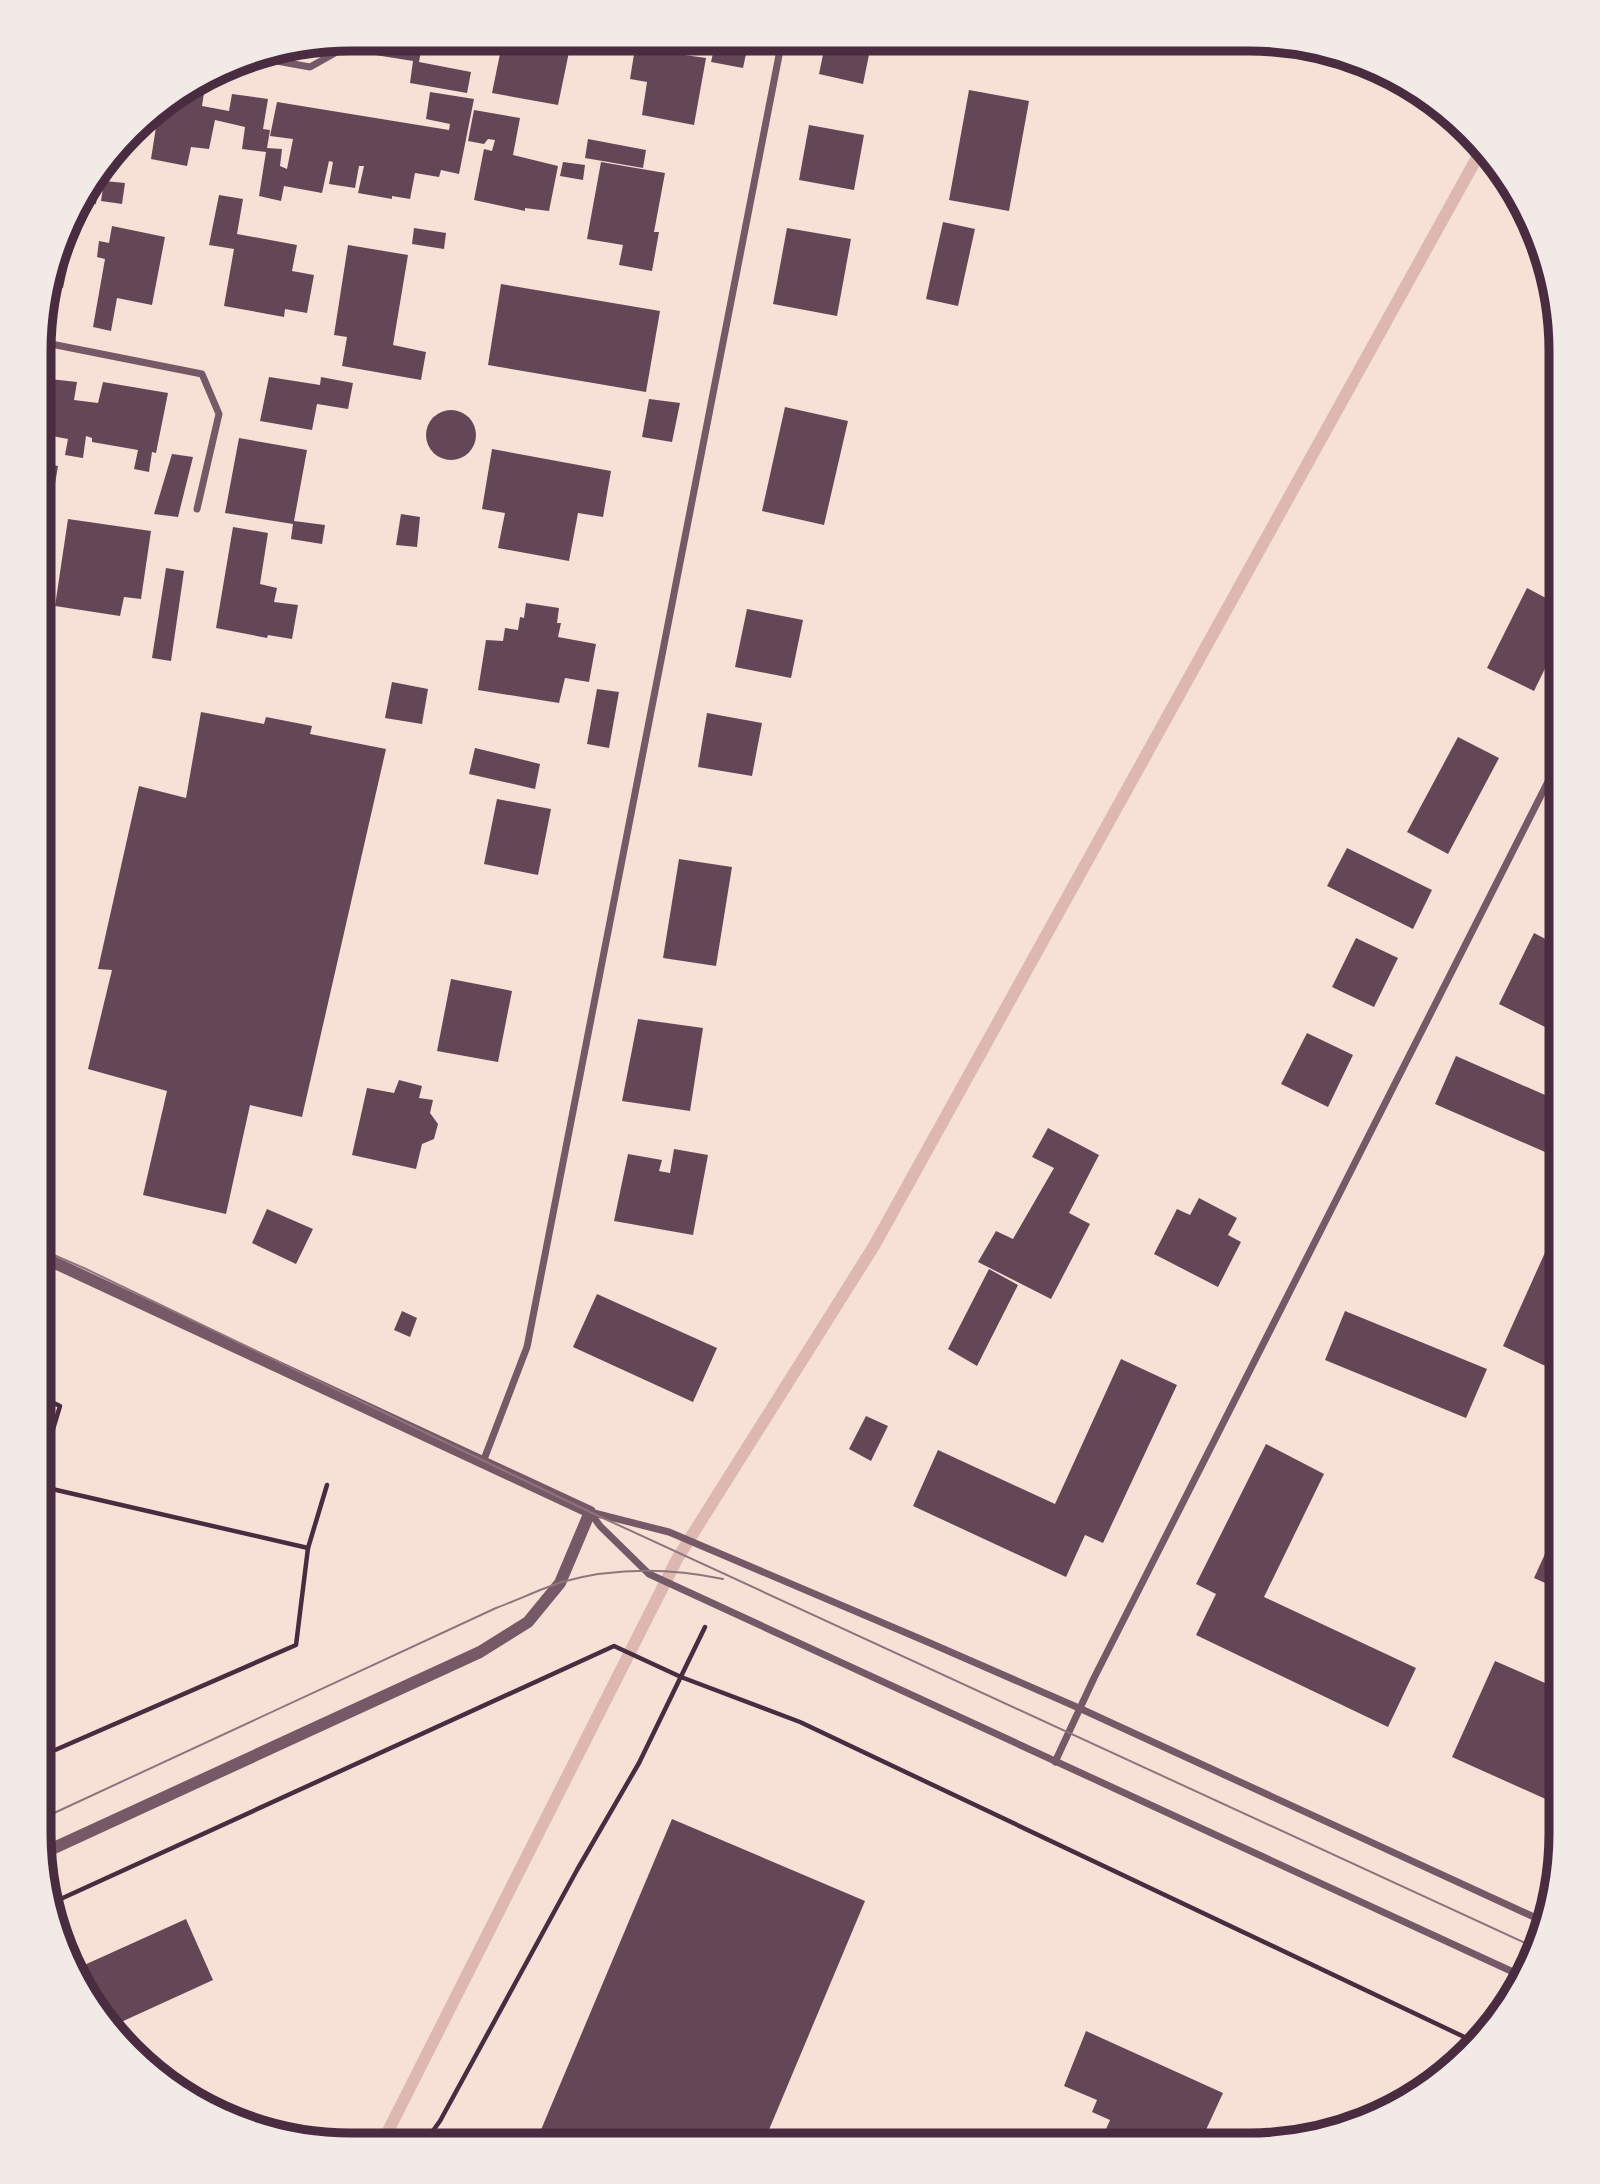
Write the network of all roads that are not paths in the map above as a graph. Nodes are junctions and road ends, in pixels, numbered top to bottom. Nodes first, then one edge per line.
1 (336, 51) edge
2 (780, 51) edge
3 (274, 61) edge
4 (51, 344) edge
5 (197, 509) dead end
6 (1549, 780) edge
7 (51, 1261) edge
8 (483, 1462) junction
9 (590, 1512) junction
10 (1079, 1709) junction
11 (1055, 1762) junction
12 (51, 1849) edge
13 (1537, 1918) edge
14 (1514, 1973) edge

1 - 3 street
2 - 8 street
4 - 5 street
6 - 10 street
7 - 8 street
8 - 9 street
9 - 10 street
9 - 11 street
9 - 12 street
10 - 11 street
10 - 13 street
11 - 14 street

